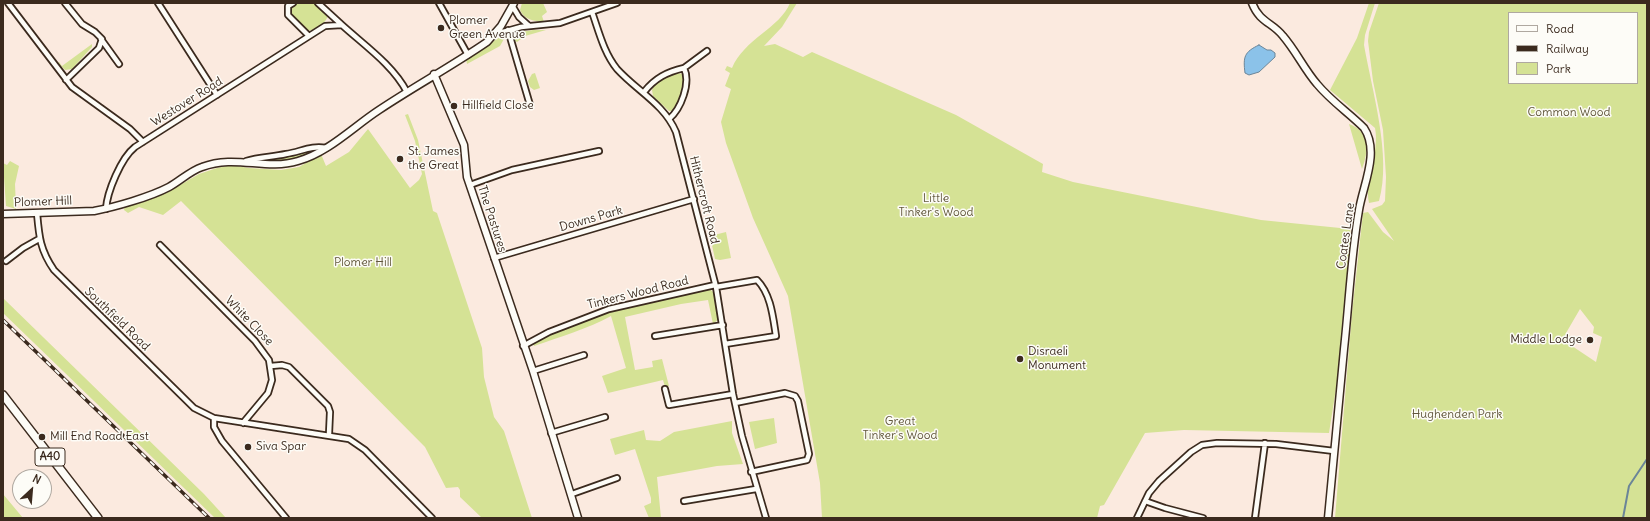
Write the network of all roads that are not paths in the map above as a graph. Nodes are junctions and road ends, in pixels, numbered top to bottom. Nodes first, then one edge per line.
1 (8, 3) edge
2 (66, 3) edge
3 (158, 3) edge
4 (293, 3) edge
5 (318, 3) edge
6 (439, 3) edge
7 (617, 3) edge
8 (1252, 3) edge
9 (514, 5) edge
10 (592, 12) junction
11 (342, 25) junction
12 (529, 26) junction
13 (498, 30) junction
14 (508, 30) junction
15 (309, 36) junction
16 (101, 38) junction
17 (708, 50) dead end
18 (468, 54) junction
19 (119, 64) dead end
20 (684, 68) junction
21 (434, 74) junction
22 (66, 80) junction
23 (407, 92) junction
24 (644, 92) junction
25 (217, 95) junction
26 (530, 104) dead end
27 (669, 119) junction
28 (143, 142) junction
29 (326, 148) junction
30 (599, 152) dead end
31 (244, 162) junction
32 (470, 185) junction
33 (694, 199) junction
34 (106, 209) junction
35 (37, 213) junction
36 (3, 214) edge
37 (39, 240) junction
38 (160, 245) dead end
39 (494, 258) junction
40 (6, 261) dead end
41 (716, 286) junction
42 (723, 325) junction
43 (656, 336) dead end
44 (725, 344) junction
45 (523, 346) junction
46 (584, 355) dead end
47 (271, 366) junction
48 (533, 372) junction
49 (665, 389) dead end
50 (733, 394) junction
51 (3, 395) edge
52 (735, 403) junction
53 (605, 417) dead end
54 (214, 418) junction
55 (243, 423) junction
56 (551, 433) junction
57 (329, 434) junction
58 (1265, 443) junction
59 (1334, 451) junction
60 (751, 472) junction
61 (617, 478) dead end
62 (756, 489) junction
63 (572, 494) junction
64 (684, 501) dead end
65 (1145, 501) junction
66 (98, 518) edge
67 (286, 518) edge
68 (432, 518) edge
69 (578, 518) edge
70 (766, 518) edge
71 (1137, 518) edge
72 (1203, 518) edge
73 (1255, 518) edge
74 (1328, 518) edge

1 - 22 street
2 - 16 street
3 - 25 street
4 - 15 street
5 - 11 street
6 - 18 street
7 - 10 street
8 - 59 street, Coates Lane
9 - 12 street
9 - 13 street, Plomer Hill
10 - 12 street
10 - 24 street, Hithercroft Road
11 - 15 street, Westover Road
11 - 23 street
12 - 14 street
13 - 14 street
13 - 18 street, Plomer Hill
14 - 26 street
15 - 25 street, Westover Road
16 - 19 street
16 - 22 street
17 - 20 street
18 - 21 street, Plomer Hill
20 - 24 street
20 - 27 street
21 - 23 street, Plomer Hill
21 - 32 street, The Pastures
22 - 28 street
23 - 29 street, Plomer Hill
24 - 27 street, Hithercroft Road
25 - 28 street, Westover Road
27 - 33 street, Hithercroft Road
28 - 34 street, Westover Road
29 - 31 street
29 - 31 street, Plomer Hill
30 - 32 street
31 - 34 street, Plomer Hill
32 - 39 street, The Pastures
33 - 39 street, Downs Park
33 - 41 street, Hithercroft Road
34 - 35 street, Plomer Hill
35 - 36 street, Plomer Hill
35 - 37 street, Southfield Road
37 - 40 street
37 - 54 street, Southfield Road
38 - 47 street, White Close
39 - 45 street, The Pastures
41 - 42 street, Hithercroft Road
41 - 44 street
41 - 45 street, Tinkers Wood Road
42 - 43 street
42 - 44 street, Hithercroft Road
44 - 50 street, Hithercroft Road
45 - 48 street, The Pastures
46 - 48 street
47 - 55 street, White Close
47 - 57 street
48 - 56 street, The Pastures
49 - 50 street
50 - 52 street, Hithercroft Road
51 - 66 main road, A40
52 - 60 street, Hithercroft Road
52 - 60 street
53 - 56 street
54 - 55 street, Southfield Road
54 - 67 street
55 - 57 street, Southfield Road
56 - 63 street, The Pastures
57 - 68 street, Southfield Road
58 - 59 street
58 - 65 street
58 - 73 street
59 - 74 street, Coates Lane
60 - 62 street, Hithercroft Road
61 - 63 street
62 - 64 street
62 - 70 street, Hithercroft Road
63 - 69 street, The Pastures
65 - 71 street
65 - 72 street

